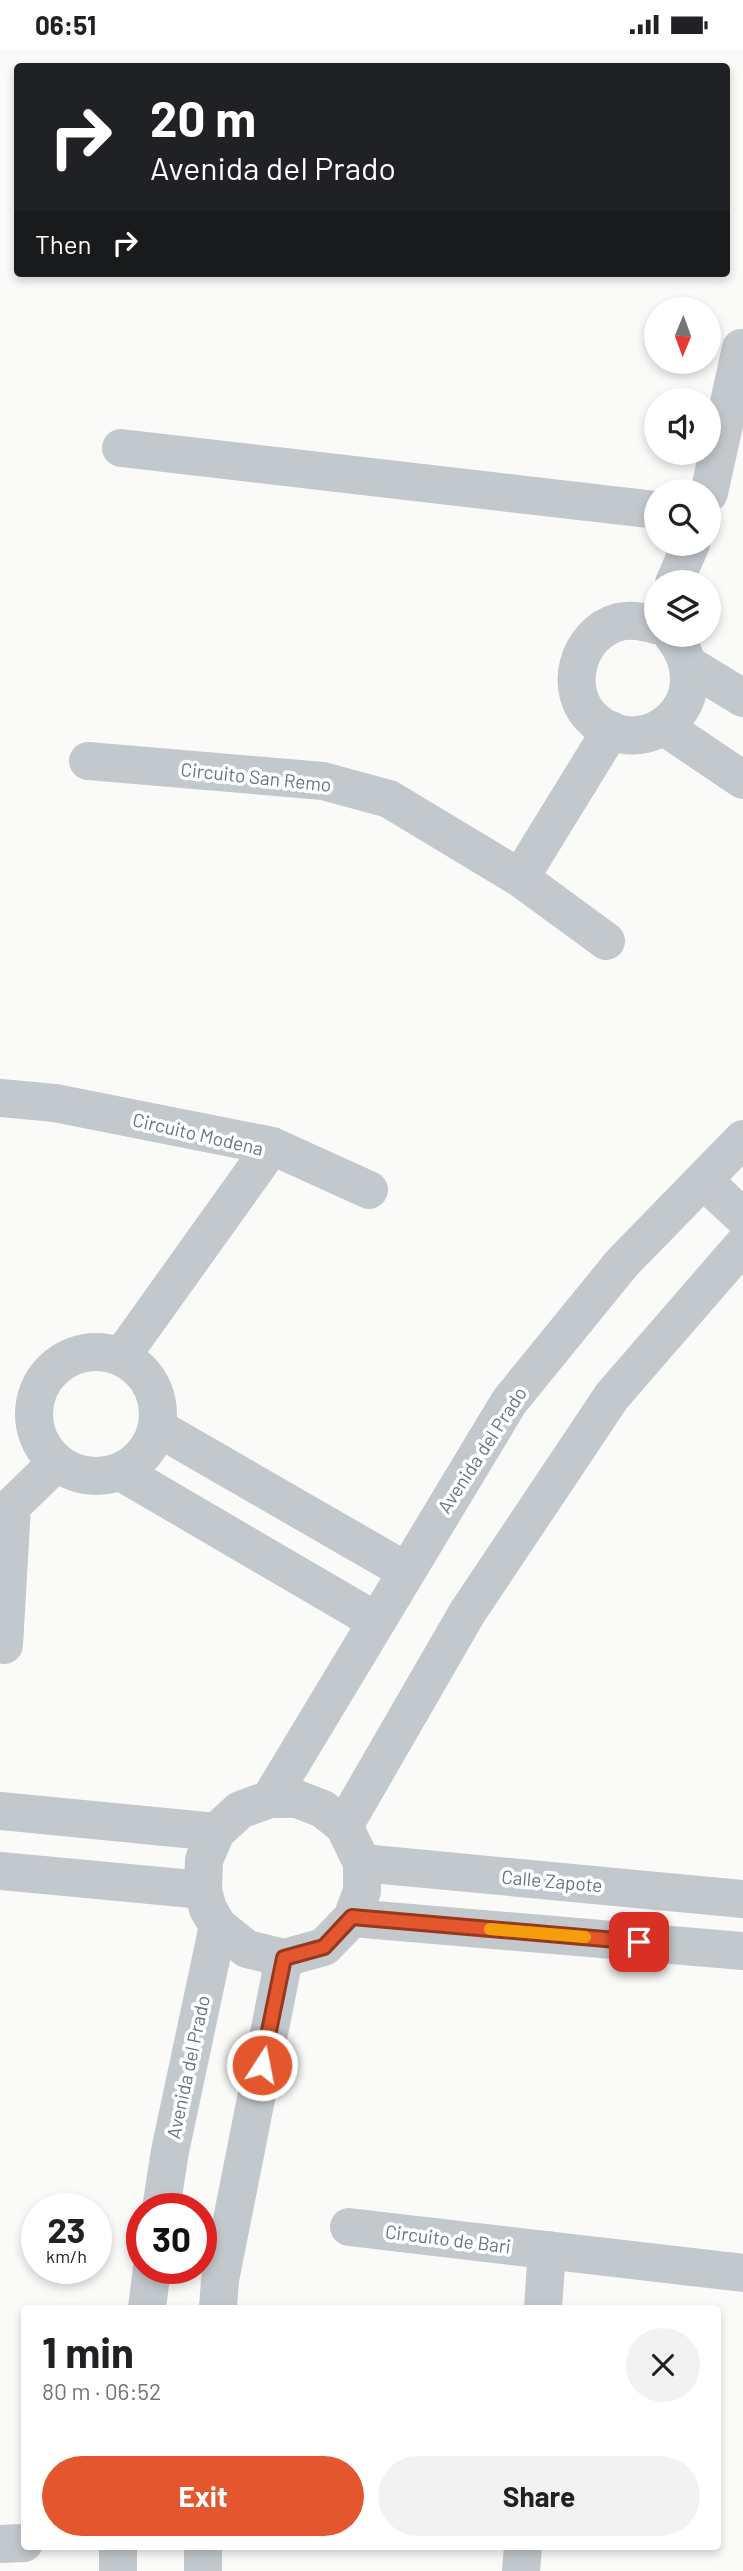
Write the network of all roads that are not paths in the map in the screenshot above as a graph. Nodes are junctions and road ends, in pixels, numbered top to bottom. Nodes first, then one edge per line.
1 (741, 348) dead end
2 (121, 448) dead end
3 (712, 479) edge
4 (644, 509) edge
5 (644, 622) edge
6 (680, 650) edge
7 (743, 698) edge
8 (663, 726) junction
9 (611, 730) junction
10 (88, 761) dead end
11 (743, 780) edge
12 (520, 878) junction
13 (606, 941) dead end
14 (0, 1098) edge
15 (742, 1141) edge
16 (272, 1146) junction
17 (704, 1181) junction
18 (369, 1190) dead end
19 (743, 1217) edge
20 (743, 1245) edge
21 (121, 1357) junction
22 (158, 1428) junction
23 (56, 1463) junction
24 (121, 1472) junction
25 (6, 1506) edge
26 (406, 1571) junction
27 (376, 1621) junction
28 (4, 1645) dead end
29 (270, 1799) junction
30 (0, 1811) edge
31 (344, 1826) junction
32 (216, 1832) junction
33 (362, 1863) junction
34 (0, 1871) edge
35 (203, 1890) junction
36 (743, 1899) edge
37 (352, 1917) junction
38 (218, 1926) junction
39 (743, 1951) edge
40 (284, 1958) junction
41 (163, 2193) edge
42 (349, 2227) dead end
43 (547, 2251) junction
44 (743, 2273) edge
45 (150, 2284) edge
46 (147, 2305) edge
47 (218, 2305) edge
48 (543, 2305) edge
49 (21, 2543) edge
50 (0, 2544) edge
51 (118, 2550) edge
52 (203, 2550) edge
53 (523, 2550) edge
54 (118, 2571) edge
55 (203, 2571) edge
56 (521, 2571) edge

1 - 3 street
2 - 4 street
5 - 9 street
6 - 7 street
6 - 8 street
8 - 9 street
8 - 11 street
9 - 12 street
10 - 12 street, Circuito San Remo
12 - 13 street, Circuito San Remo
14 - 16 street, Circuito Modena
15 - 17 street, Avenida del Prado
16 - 18 street
16 - 21 street, Circuito Modena
17 - 19 street
17 - 26 street, Avenida del Prado
20 - 31 street
21 - 22 street
21 - 23 street
22 - 24 street
22 - 26 street
23 - 24 street
23 - 25 street
24 - 27 street
25 - 28 street
26 - 27 street, Avenida del Prado
27 - 29 street, Avenida del Prado
29 - 31 street
29 - 32 street
30 - 32 street
31 - 33 street
32 - 35 street
33 - 36 street, Calle Zapote
33 - 37 street
34 - 35 street
35 - 38 street
37 - 39 street
37 - 40 street
38 - 40 street
38 - 41 street, Avenida del Prado
40 - 47 street
42 - 43 street, Circuito de Bari
43 - 44 street, Circuito de Bari
43 - 48 street
45 - 46 street
49 - 50 street
51 - 54 street
52 - 55 street
53 - 56 street

